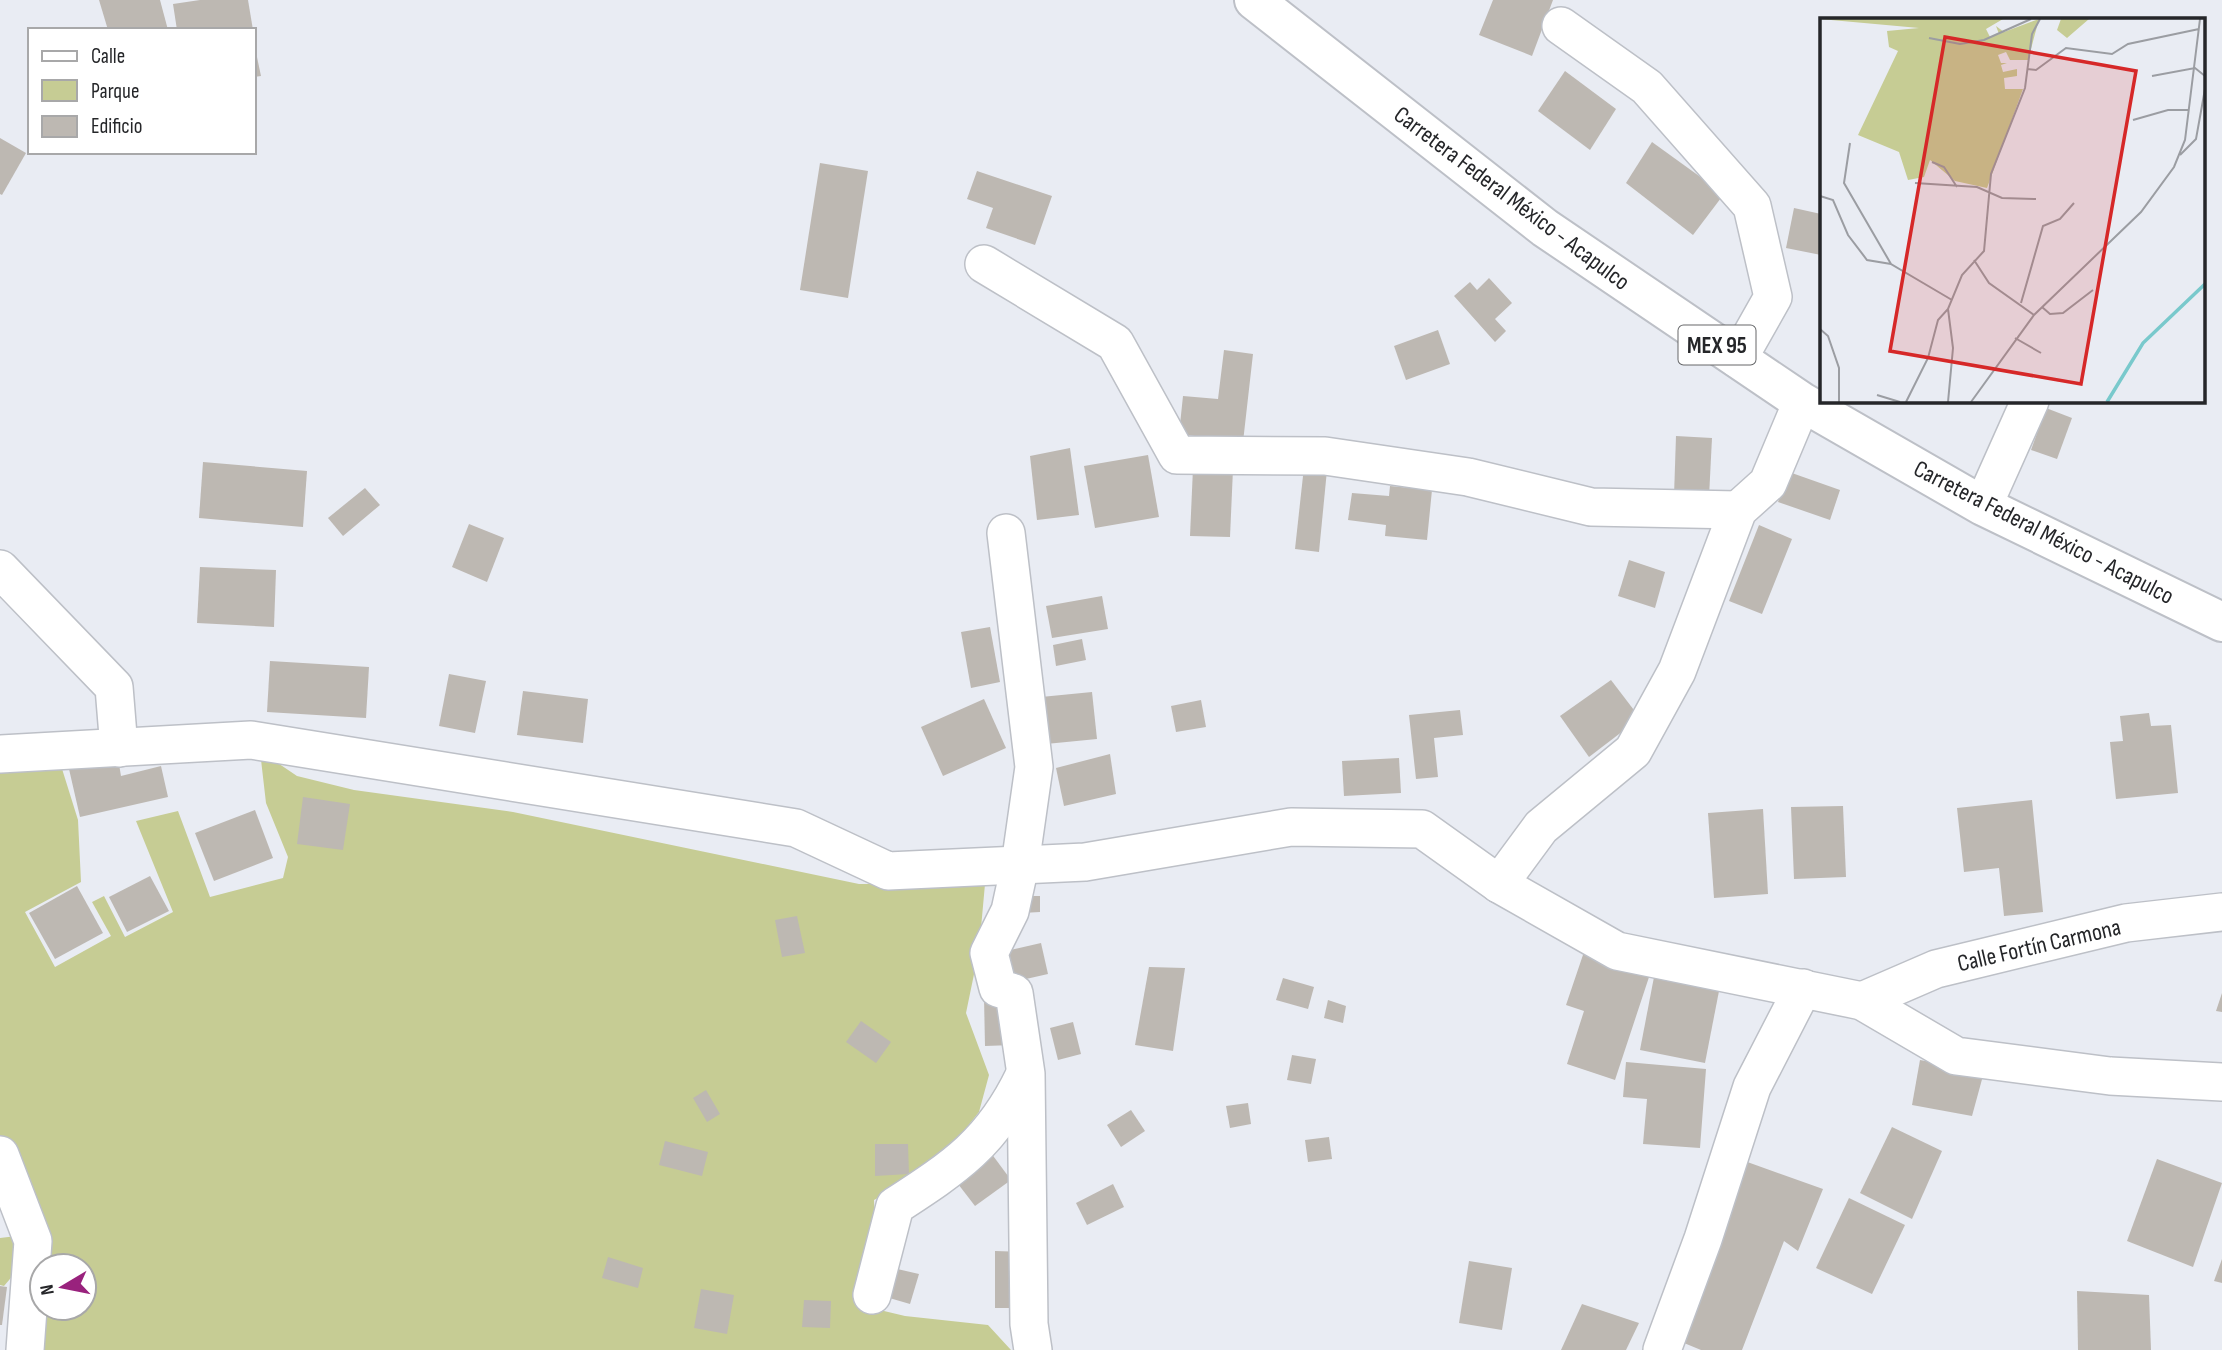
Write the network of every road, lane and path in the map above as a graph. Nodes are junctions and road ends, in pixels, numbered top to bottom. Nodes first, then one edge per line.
1 (1254, 0) edge
2 (1561, 26) dead end
3 (984, 264) dead end
4 (1738, 359) junction
5 (1802, 402) junction
6 (2030, 402) edge
7 (1983, 506) junction
8 (1738, 510) junction
9 (1006, 533) dead end
10 (0, 569) edge
11 (2222, 622) edge
12 (119, 748) junction
13 (0, 754) edge
14 (1020, 865) junction
15 (1499, 884) junction
16 (2222, 912) edge
17 (1803, 988) junction
18 (1861, 1000) junction
19 (1026, 1073) junction
20 (2222, 1082) edge
21 (0, 1155) edge
22 (872, 1295) dead end
23 (25, 1350) edge
24 (1033, 1350) edge
25 (1662, 1350) edge

1 - 4 main road, Carretera Federal México - Acapulco / MEX 95
2 - 4 street
3 - 8 street
4 - 5 main road, Carretera Federal México - Acapulco / MEX 95
5 - 7 main road, Carretera Federal México - Acapulco / MEX 95
5 - 8 street
6 - 7 street
7 - 11 main road, Carretera Federal México - Acapulco / MEX 95
8 - 15 street
9 - 14 street
10 - 12 street
12 - 13 street
12 - 14 street
14 - 15 street
14 - 19 street
15 - 17 street
16 - 18 street, Calle Fortín Carmona
17 - 18 street
17 - 25 street
18 - 20 street
19 - 22 street
19 - 24 street
21 - 23 street

